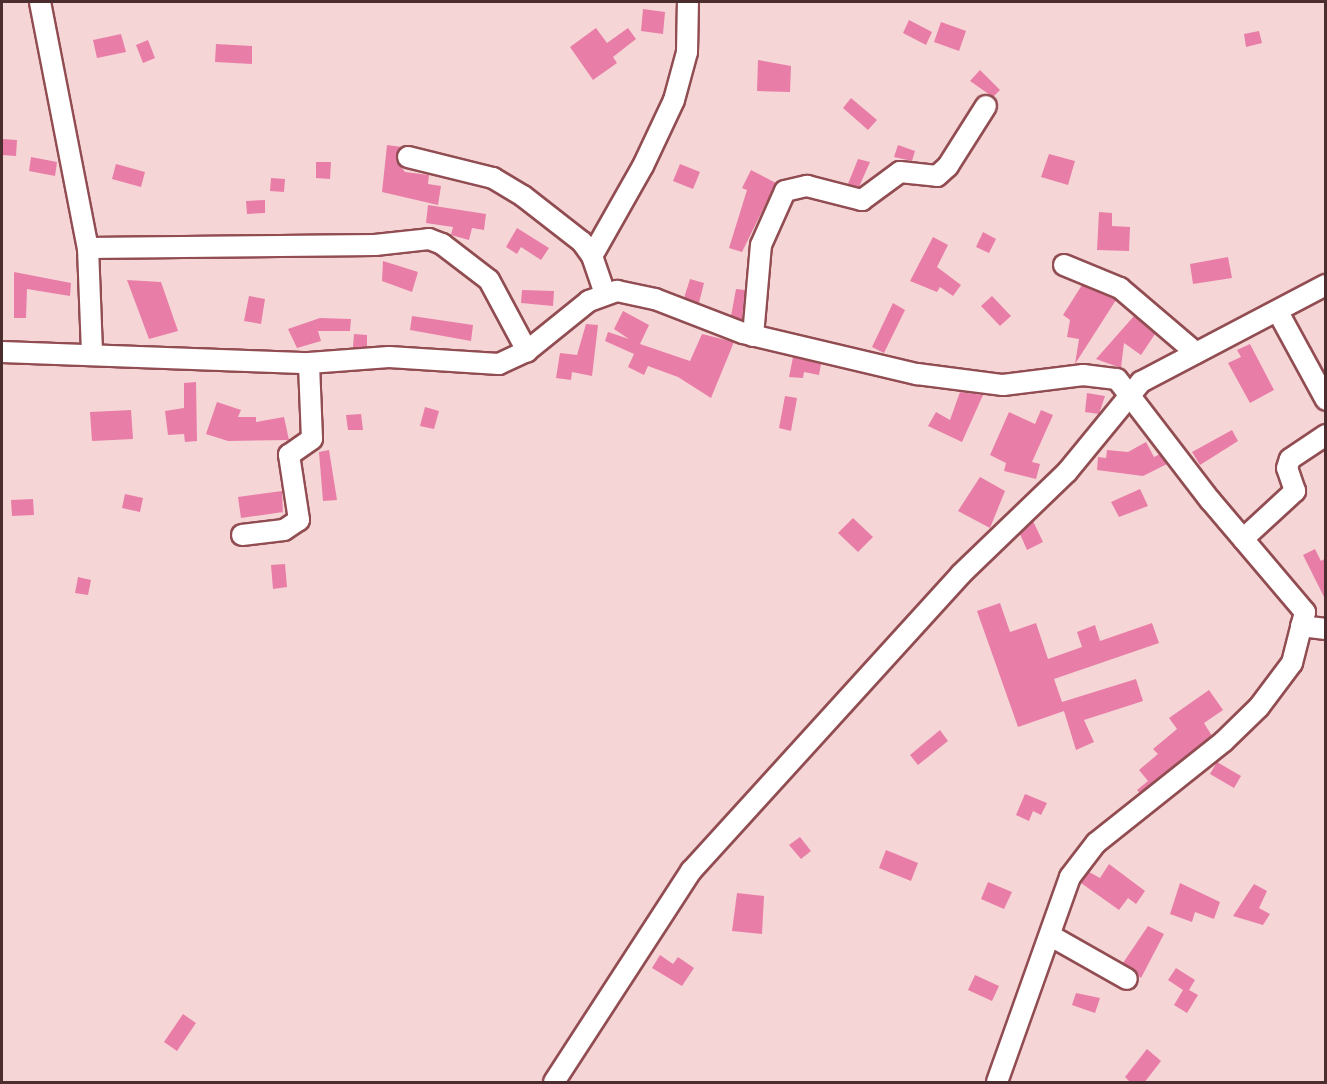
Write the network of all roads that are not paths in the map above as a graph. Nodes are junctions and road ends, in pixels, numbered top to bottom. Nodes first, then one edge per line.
1 (40, 2) edge
2 (688, 2) edge
3 (986, 106) dead end
4 (408, 157) dead end
5 (88, 248) junction
6 (592, 256) junction
7 (1064, 265) dead end
8 (1326, 285) edge
9 (605, 293) junction
10 (1278, 312) junction
11 (753, 336) junction
12 (527, 351) junction
13 (2, 352) edge
14 (1196, 353) junction
15 (92, 354) junction
16 (309, 363) junction
17 (1130, 397) junction
18 (1326, 400) edge
19 (1326, 435) edge
20 (242, 535) dead end
21 (1243, 539) junction
22 (1301, 626) junction
23 (1326, 629) edge
24 (1051, 936) junction
25 (1127, 979) dead end
26 (554, 1083) edge
27 (997, 1083) edge

1 - 5 street
2 - 6 street
3 - 11 street
4 - 6 street
5 - 12 street
5 - 15 street
6 - 9 street
7 - 14 street
8 - 10 street
9 - 11 street
9 - 12 street
10 - 14 street
10 - 18 street
11 - 17 street
12 - 16 street
13 - 15 street
14 - 17 street
15 - 16 street
16 - 20 street
17 - 21 street
17 - 26 street
19 - 21 street
21 - 22 street
22 - 23 street
22 - 24 street
24 - 25 street
24 - 27 street

